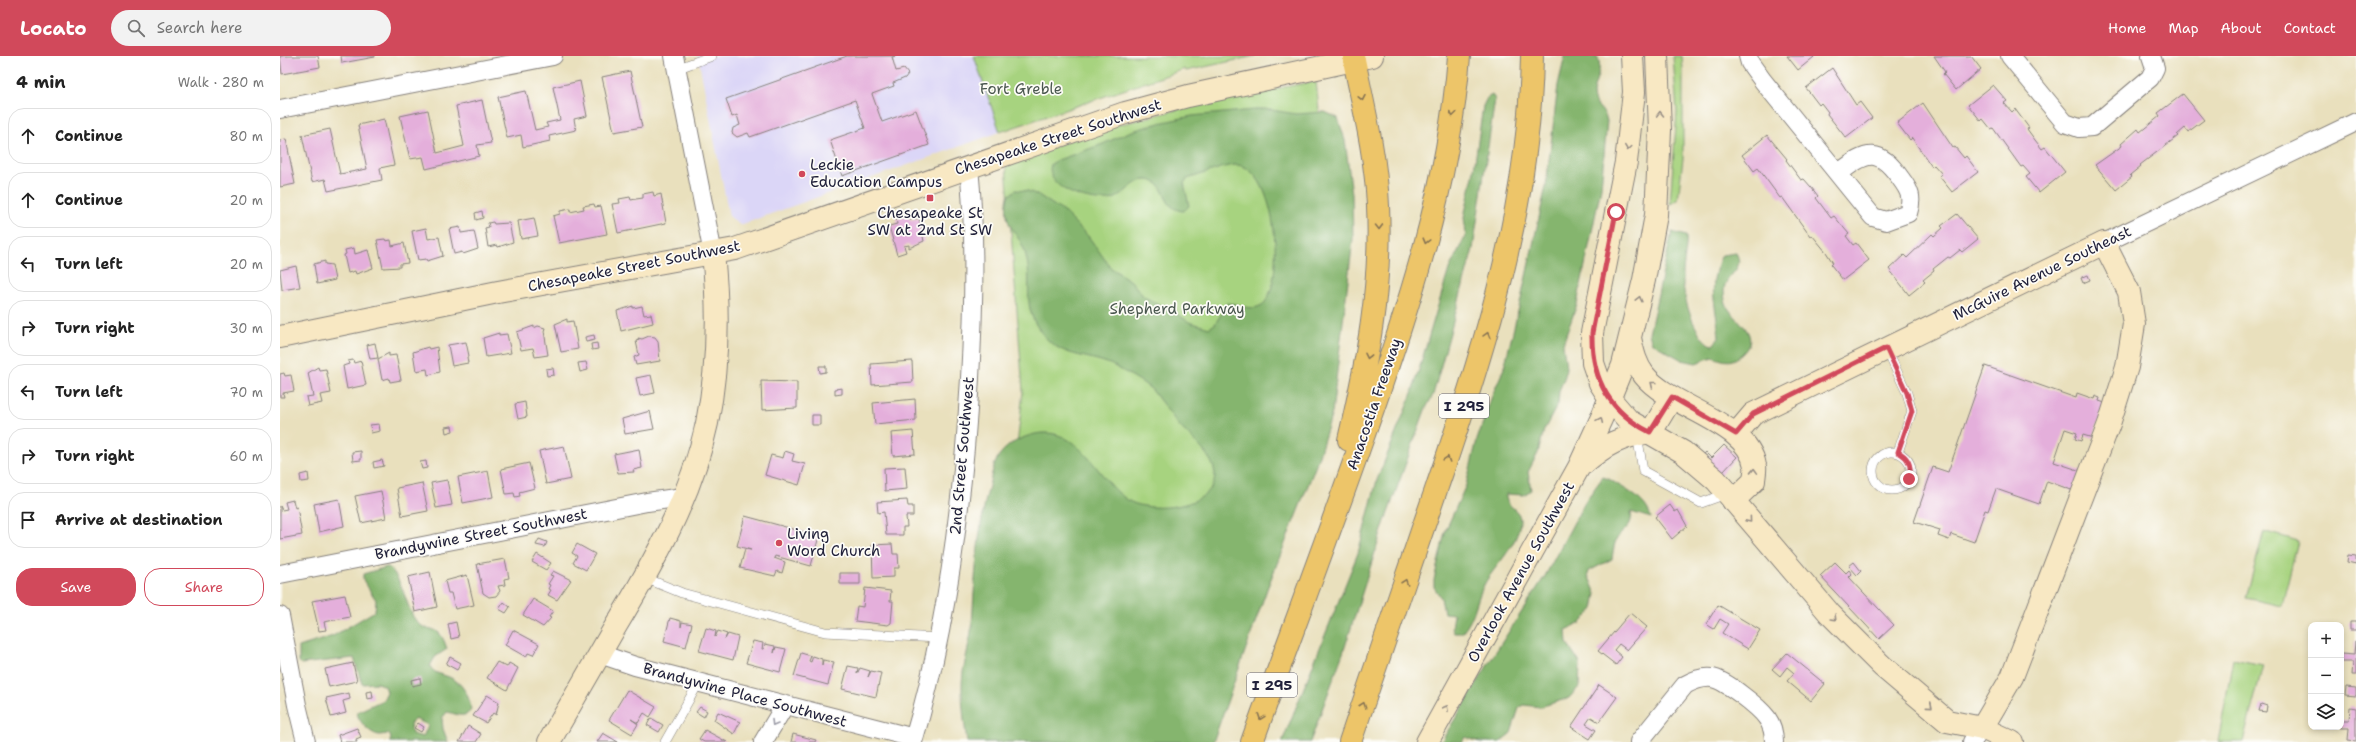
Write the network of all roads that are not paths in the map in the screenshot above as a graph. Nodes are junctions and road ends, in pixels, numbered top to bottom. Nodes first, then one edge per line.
1 (553, 56) edge
2 (712, 56) edge
3 (1617, 56) edge
4 (1632, 56) edge
5 (1657, 56) edge
6 (1748, 56) edge
7 (2010, 56) edge
8 (2151, 56) edge
9 (1363, 58) edge
10 (1532, 58) edge
11 (675, 63) edge
12 (1458, 66) edge
13 (280, 109) edge
14 (1632, 109) junction
15 (2356, 122) edge
16 (969, 166) junction
17 (1839, 173) dead end
18 (2104, 243) junction
19 (713, 254) junction
20 (1630, 336) junction
21 (280, 337) edge
22 (1886, 348) junction
23 (1672, 397) junction
24 (1610, 399) junction
25 (1644, 433) junction
26 (1736, 434) junction
27 (1898, 452) junction
28 (1578, 467) junction
29 (683, 497) junction
30 (1730, 498) junction
31 (280, 574) edge
32 (645, 578) junction
33 (280, 616) edge
34 (1293, 628) junction
35 (938, 638) junction
36 (600, 654) junction
37 (699, 682) junction
38 (785, 705) junction
39 (1977, 735) edge
40 (914, 740) edge
41 (306, 742) edge
42 (549, 742) edge
43 (665, 742) edge
44 (763, 742) edge
45 (1252, 742) edge
46 (1350, 742) edge
47 (1427, 742) edge
48 (1639, 742) edge
49 (1774, 742) edge
50 (2012, 742) edge

1 - 13 street
2 - 11 lane
3 - 14 street
4 - 14 street
20 -> 5 street, Overlook Avenue Southwest
6 - 17 street
7 - 8 street
9 - 16 street, Chesapeake Street Southwest
9 -> 34 highway
46 -> 10 highway, I 295
11 - 19 street
12 -> 34 highway, Anacostia Freeway / I 295
14 -> 24 street
15 - 18 street, McGuire Avenue Southeast
16 - 19 street, Chesapeake Street Southwest
16 - 35 street, 2nd Street Southwest
18 - 22 street, McGuire Avenue Southeast
18 - 39 street
19 - 21 street, Chesapeake Street Southwest
19 - 29 street
23 -> 20 street
20 - 24 street, Overlook Avenue Southwest
22 - 26 street, McGuire Avenue Southeast
22 - 27 lane
23 - 25 street
23 - 26 street
24 - 25 street
28 -> 24 street, Overlook Avenue Southwest
25 - 28 street
25 - 30 street
25 - 30 lane
30 -> 26 street
27 - 27 lane
47 -> 28 street, Overlook Avenue Southwest
29 - 31 street, Brandywine Street Southwest
29 - 32 street
30 -> 39 street
32 - 35 lane
32 - 36 street
33 - 41 street
34 -> 45 highway, Anacostia Freeway / I 295
35 - 40 street, 2nd Street Southwest
36 - 37 street, Brandywine Place Southwest
36 - 42 street
37 - 38 street, Brandywine Place Southwest
37 - 43 lane
38 - 40 street, Brandywine Place Southwest
38 -> 44 street
39 - 50 street
48 - 49 street

